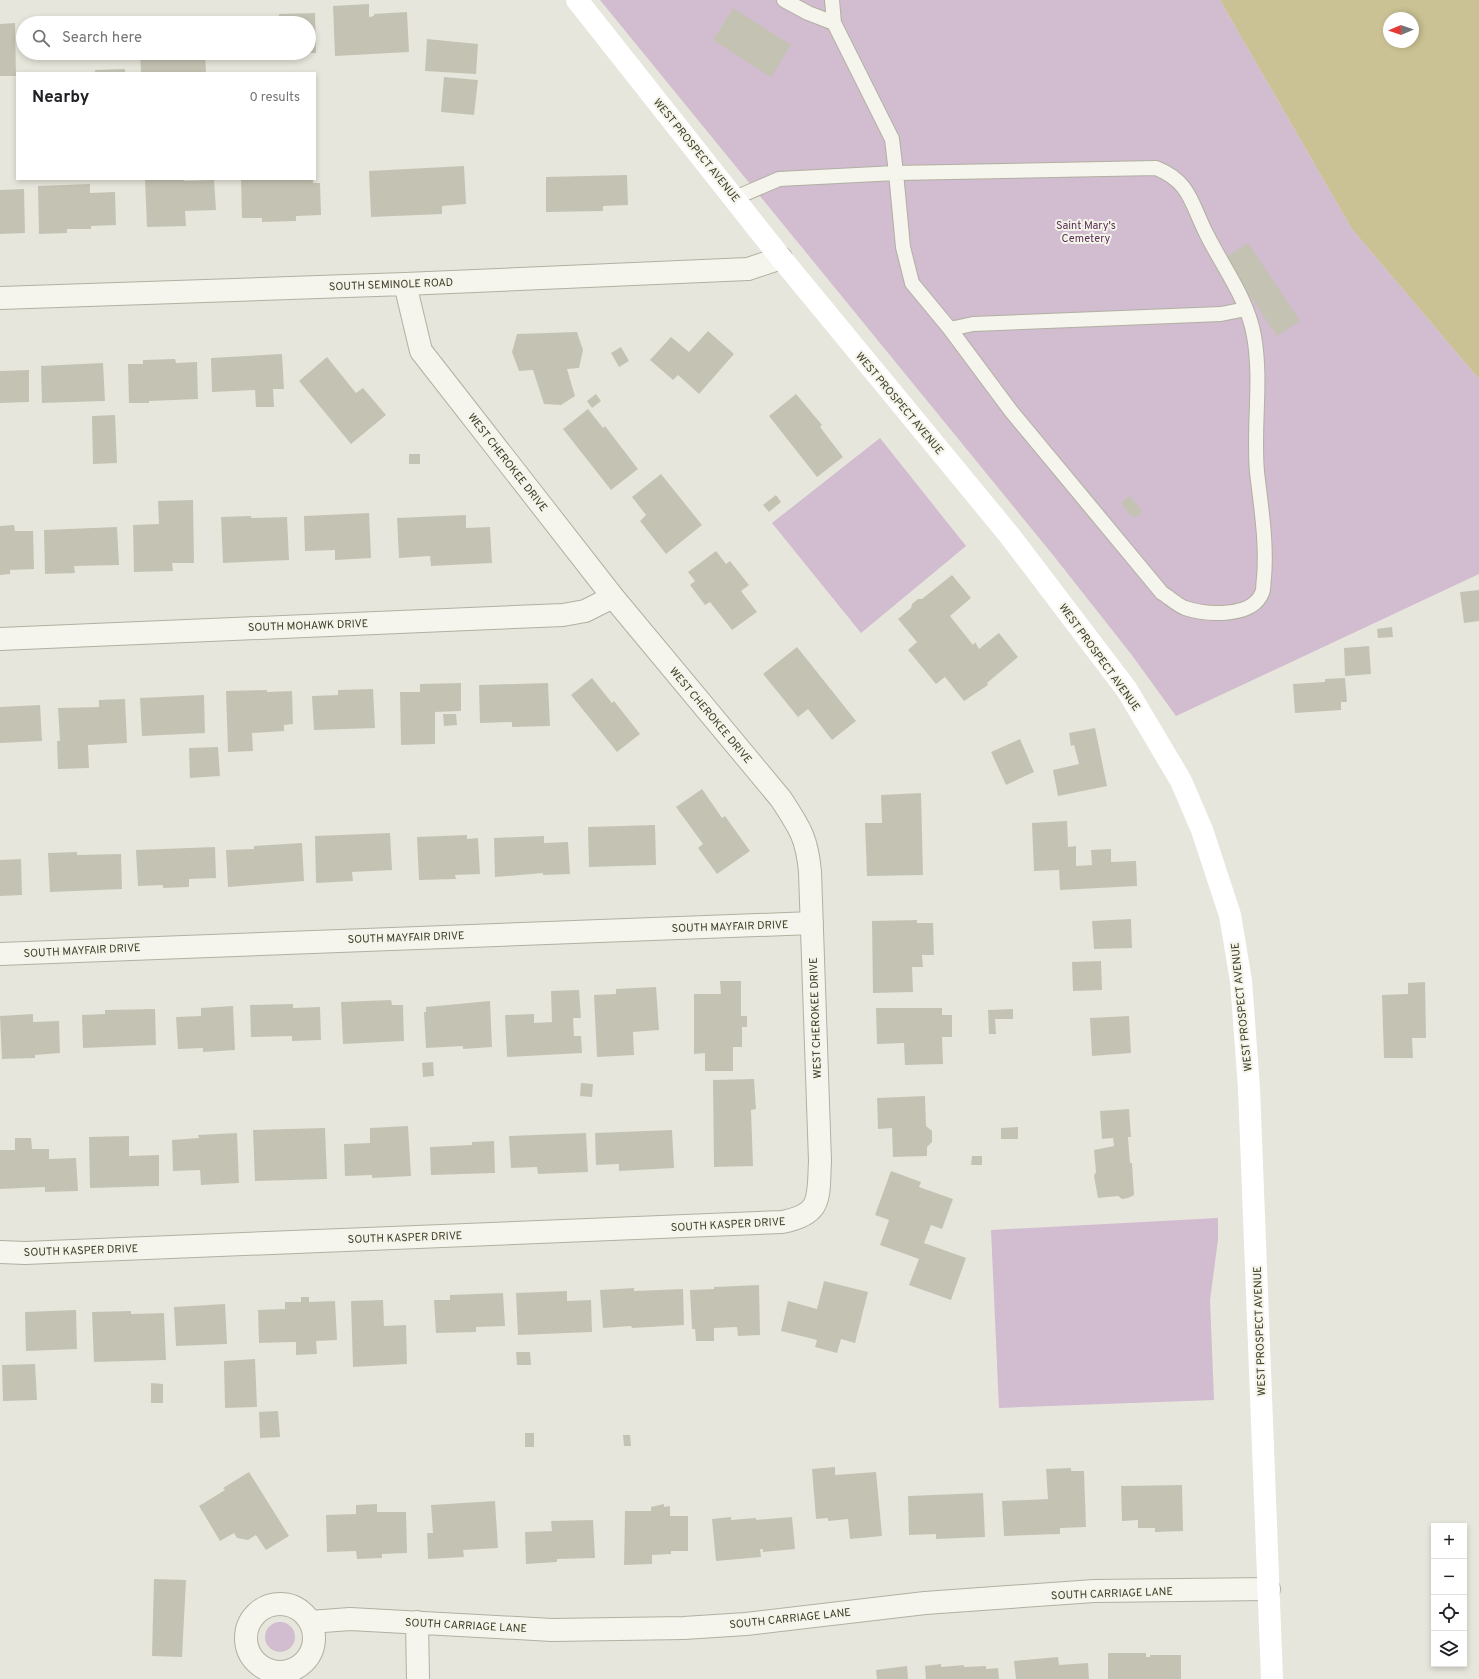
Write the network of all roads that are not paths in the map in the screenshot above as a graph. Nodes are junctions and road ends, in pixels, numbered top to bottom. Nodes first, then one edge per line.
1 (577, 0) edge
2 (784, 0) edge
3 (832, 0) edge
4 (834, 23) junction
5 (896, 173) junction
6 (736, 198) junction
7 (781, 258) junction
8 (405, 284) junction
9 (0, 298) edge
10 (1246, 309) junction
11 (950, 329) junction
12 (613, 597) junction
13 (0, 639) edge
14 (812, 923) junction
15 (0, 954) edge
16 (808, 1213) joint
17 (0, 1252) edge
18 (1268, 1589) junction
19 (310, 1622) dead end
20 (417, 1622) junction
21 (418, 1679) edge
22 (1272, 1679) edge

1 - 6 main road, WEST PROSPECT AVENUE
2 - 4 lane
3 - 4 lane
4 - 5 lane
5 - 6 lane
5 - 10 lane
5 - 11 lane
6 - 7 main road, WEST PROSPECT AVENUE
7 - 8 street, SOUTH SEMINOLE ROAD
7 - 18 main road, WEST PROSPECT AVENUE
8 - 9 street, SOUTH SEMINOLE ROAD
8 - 12 street, WEST CHEROKEE DRIVE
10 - 11 lane
10 - 11 lane
12 - 13 street, SOUTH MOHAWK DRIVE
12 - 14 street, WEST CHEROKEE DRIVE
14 - 15 street, SOUTH MAYFAIR DRIVE
14 - 16 street, WEST CHEROKEE DRIVE
16 - 17 street, SOUTH KASPER DRIVE
18 - 20 street, SOUTH CARRIAGE LANE
18 - 22 main road, WEST PROSPECT AVENUE
19 - 20 street, SOUTH CARRIAGE LANE
20 - 21 street

